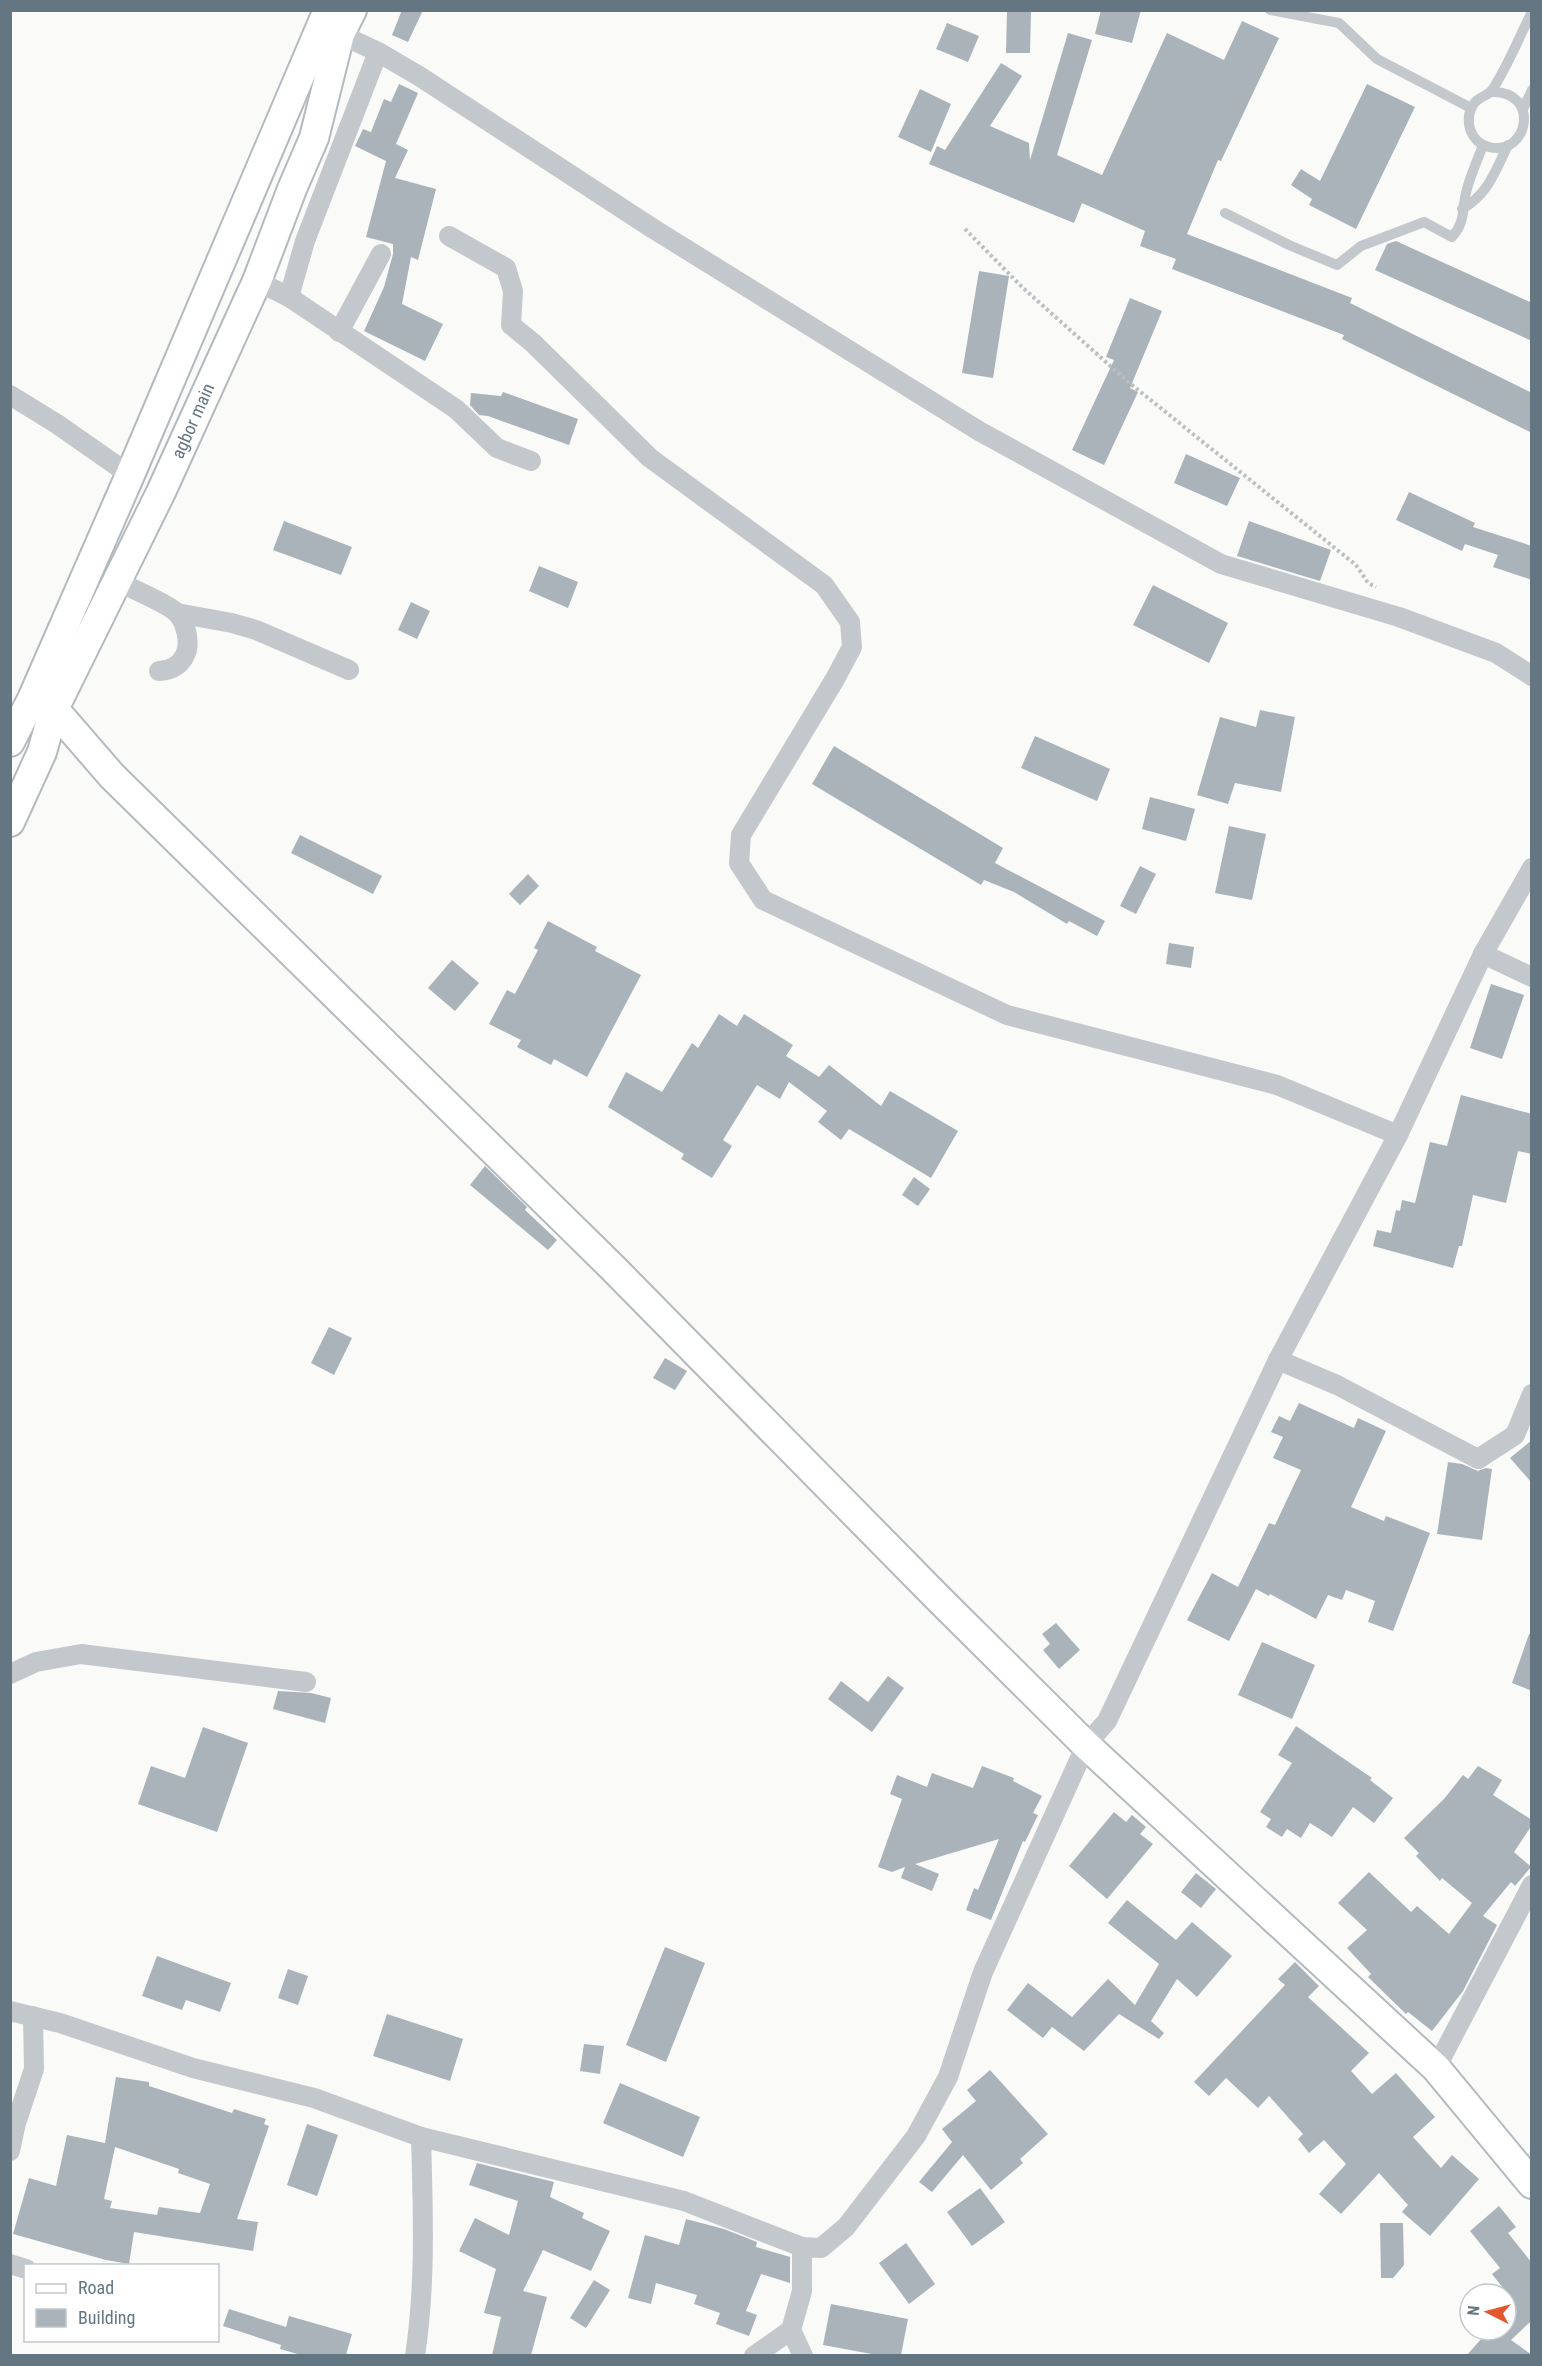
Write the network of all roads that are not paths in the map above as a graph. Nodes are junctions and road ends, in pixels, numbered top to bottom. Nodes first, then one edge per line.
1 (1270, 10) edge
2 (1532, 12) edge
3 (340, 18) edge
4 (378, 52) junction
5 (1532, 90) edge
6 (1491, 92) junction
7 (1471, 108) junction
8 (1523, 109) junction
9 (1483, 145) junction
10 (1508, 146) junction
11 (1462, 209) junction
12 (1225, 213) dead end
13 (449, 236) dead end
14 (381, 254) dead end
15 (256, 281) junction
16 (289, 297) junction
17 (339, 332) junction
18 (10, 395) edge
19 (531, 461) dead end
20 (130, 475) junction
21 (118, 582) junction
22 (177, 613) junction
23 (349, 670) dead end
24 (159, 671) dead end
25 (1532, 676) edge
26 (54, 709) junction
27 (13, 730) edge
28 (10, 822) edge
29 (1532, 868) edge
30 (1483, 954) junction
31 (1532, 977) edge
32 (1398, 1135) junction
33 (1278, 1360) junction
34 (1532, 1394) edge
35 (10, 1674) edge
36 (306, 1683) dead end
37 (1086, 1746) junction
38 (1532, 1885) edge
39 (10, 2011) edge
40 (33, 2016) junction
41 (1436, 2068) junction
42 (420, 2137) junction
43 (10, 2151) edge
44 (1532, 2184) edge
45 (802, 2247) junction
46 (791, 2330) junction
47 (415, 2355) edge
48 (754, 2355) edge
49 (802, 2355) edge

1 - 7 lane
2 - 6 lane
3 - 4 street
3 - 15 street, agbor main
3 - 20 street, agbor main
4 - 16 street
4 - 25 street
5 - 8 lane
6 - 7 lane
6 - 8 lane
7 - 9 lane
8 - 10 lane
9 - 10 lane
9 - 11 lane
10 - 11 lane
11 - 12 lane
13 - 32 street
14 - 17 street
15 - 16 street
15 - 21 street, agbor main
16 - 17 street
17 - 19 street
18 - 20 street
20 - 27 street, agbor main
21 - 22 street
21 - 26 street, agbor main
22 - 23 street
22 - 24 street
26 - 28 street, agbor main
26 - 37 street
29 - 30 street
30 - 31 street
30 - 32 street
32 - 33 street
33 - 34 street
33 - 37 street
35 - 36 street
37 - 41 street
37 - 45 street
38 - 41 street
39 - 40 street
40 - 42 street
40 - 43 street
41 - 44 street
42 - 45 street
42 - 47 street
45 - 46 street
46 - 48 street
46 - 49 street

